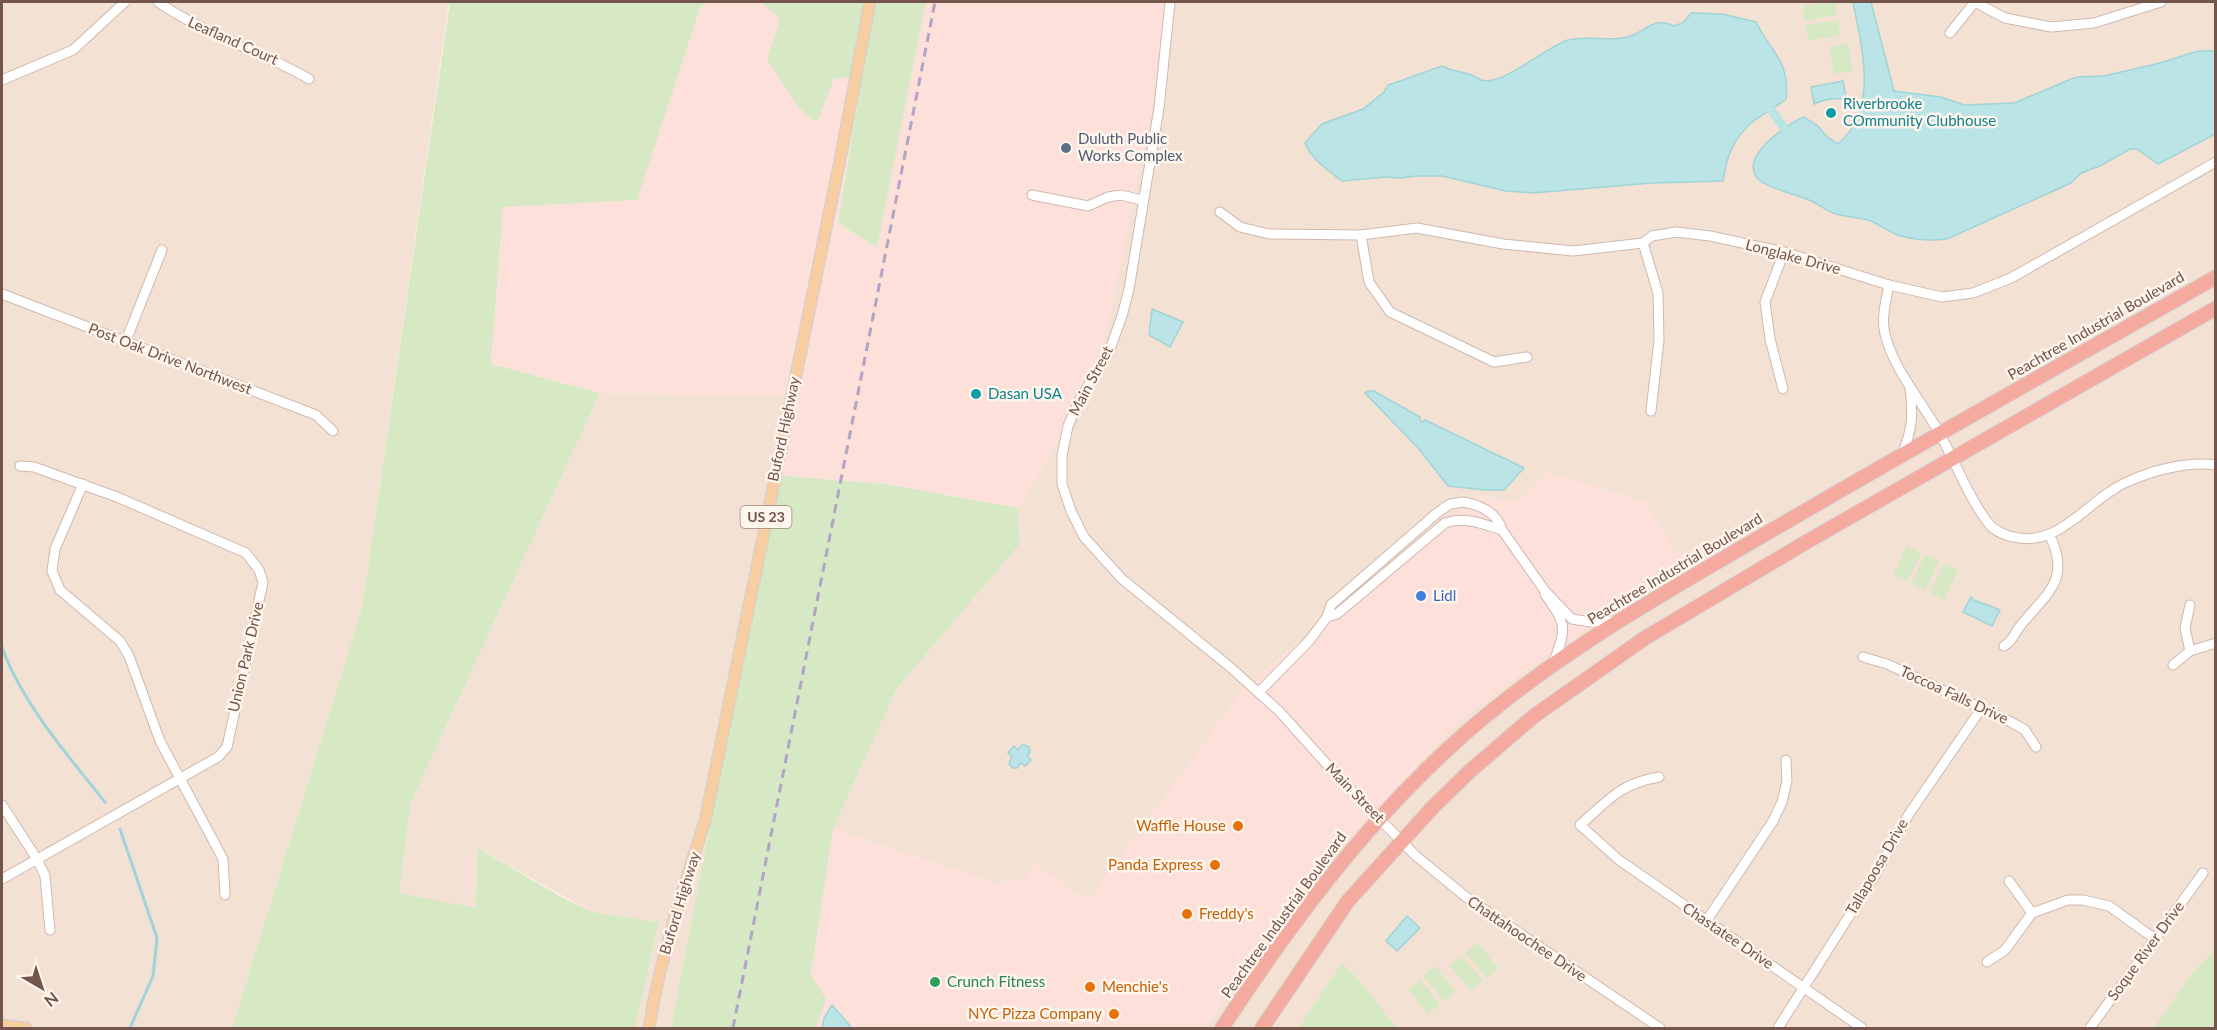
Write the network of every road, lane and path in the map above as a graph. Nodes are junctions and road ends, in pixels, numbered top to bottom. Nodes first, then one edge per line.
1 (125, 2) edge
2 (158, 2) edge
3 (870, 2) edge
4 (1170, 2) edge
5 (1975, 2) edge
6 (2161, 2) edge
7 (1950, 33) dead end
8 (309, 79) dead end
9 (2, 80) edge
10 (2216, 162) edge
11 (1032, 195) dead end
12 (1142, 200) junction
13 (1220, 212) dead end
14 (1361, 235) junction
15 (1643, 243) junction
16 (162, 250) dead end
17 (1784, 252) junction
18 (2216, 277) edge
19 (1889, 285) junction
20 (2, 294) edge
21 (2216, 308) edge
22 (125, 343) junction
23 (1527, 357) dead end
24 (1910, 384) junction
25 (1783, 388) dead end
26 (1652, 411) dead end
27 (333, 431) dead end
28 (1940, 434) junction
29 (1902, 456) junction
30 (1952, 458) junction
31 (2216, 465) edge
32 (20, 466) dead end
33 (83, 484) junction
34 (1502, 530) junction
35 (2050, 536) junction
36 (1545, 591) junction
37 (2190, 605) dead end
38 (1327, 617) junction
39 (1617, 621) junction
40 (2216, 643) edge
41 (2004, 646) dead end
42 (2190, 651) junction
43 (1863, 657) dead end
44 (2173, 665) dead end
45 (1552, 666) junction
46 (1259, 692) junction
47 (1981, 709) junction
48 (2036, 747) dead end
49 (1786, 760) dead end
50 (1659, 777) dead end
51 (180, 779) junction
52 (2, 804) edge
53 (1378, 818) junction
54 (1401, 842) junction
55 (37, 859) junction
56 (2203, 873) dead end
57 (2, 879) edge
58 (2009, 881) dead end
59 (225, 895) dead end
60 (2032, 913) junction
61 (1707, 920) junction
62 (50, 930) dead end
63 (2155, 939) junction
64 (1987, 962) dead end
65 (1804, 987) junction
66 (2, 1025) edge
67 (26, 1029) edge
68 (649, 1029) edge
69 (1222, 1029) edge
70 (1262, 1029) edge
71 (1660, 1029) edge
72 (1778, 1029) edge
73 (1862, 1029) edge
74 (2090, 1029) edge

1 - 9 street
2 - 8 street, Leafland Court
3 - 68 main road, Buford Highway / US 23
4 - 12 street, Main Street
5 - 6 street
5 - 7 street
10 - 19 street, Longlake Drive
11 - 12 street
12 - 46 street, Main Street
13 - 14 street, Longlake Drive
14 - 15 street, Longlake Drive
14 - 23 street
15 - 17 street, Longlake Drive
15 - 26 street
16 - 22 street
17 - 19 street, Longlake Drive
17 - 25 street
18 - 28 highway, Peachtree Industrial Boulevard
19 - 24 street
20 - 22 street, Post Oak Drive Northwest
21 - 30 highway
22 - 27 street, Post Oak Drive Northwest
24 - 28 street
24 - 29 street
28 - 29 highway, Peachtree Industrial Boulevard
28 - 30 street
29 - 39 highway, Peachtree Industrial Boulevard
30 - 35 street
30 - 54 highway
31 - 35 street
32 - 33 street, Union Park Drive
33 - 51 street
33 - 51 street, Union Park Drive
34 - 36 street
34 - 38 street
34 - 38 street
35 - 41 street
36 - 39 street
36 - 45 street
37 - 42 street
38 - 46 street
39 - 45 highway, Peachtree Industrial Boulevard
40 - 42 street
42 - 44 street
43 - 47 street, Toccoa Falls Drive
45 - 53 highway, Peachtree Industrial Boulevard
46 - 53 street, Main Street
47 - 48 street, Toccoa Falls Drive
47 - 65 street, Tallapoosa Drive
49 - 61 street
50 - 61 street, Chastatee Drive
51 - 55 street, Union Park Drive
51 - 59 street
52 - 55 street
53 - 54 street, Main Street
53 - 69 highway, Peachtree Industrial Boulevard
54 - 70 highway
54 - 71 street, Chattahoochee Drive
55 - 57 street, Union Park Drive
55 - 62 street
56 - 63 street, Soque River Drive
58 - 60 street
60 - 63 street
60 - 64 street
61 - 65 street, Chastatee Drive
63 - 74 street, Soque River Drive
65 - 72 street, Tallapoosa Drive
65 - 73 street, Chastatee Drive
66 - 67 main road

